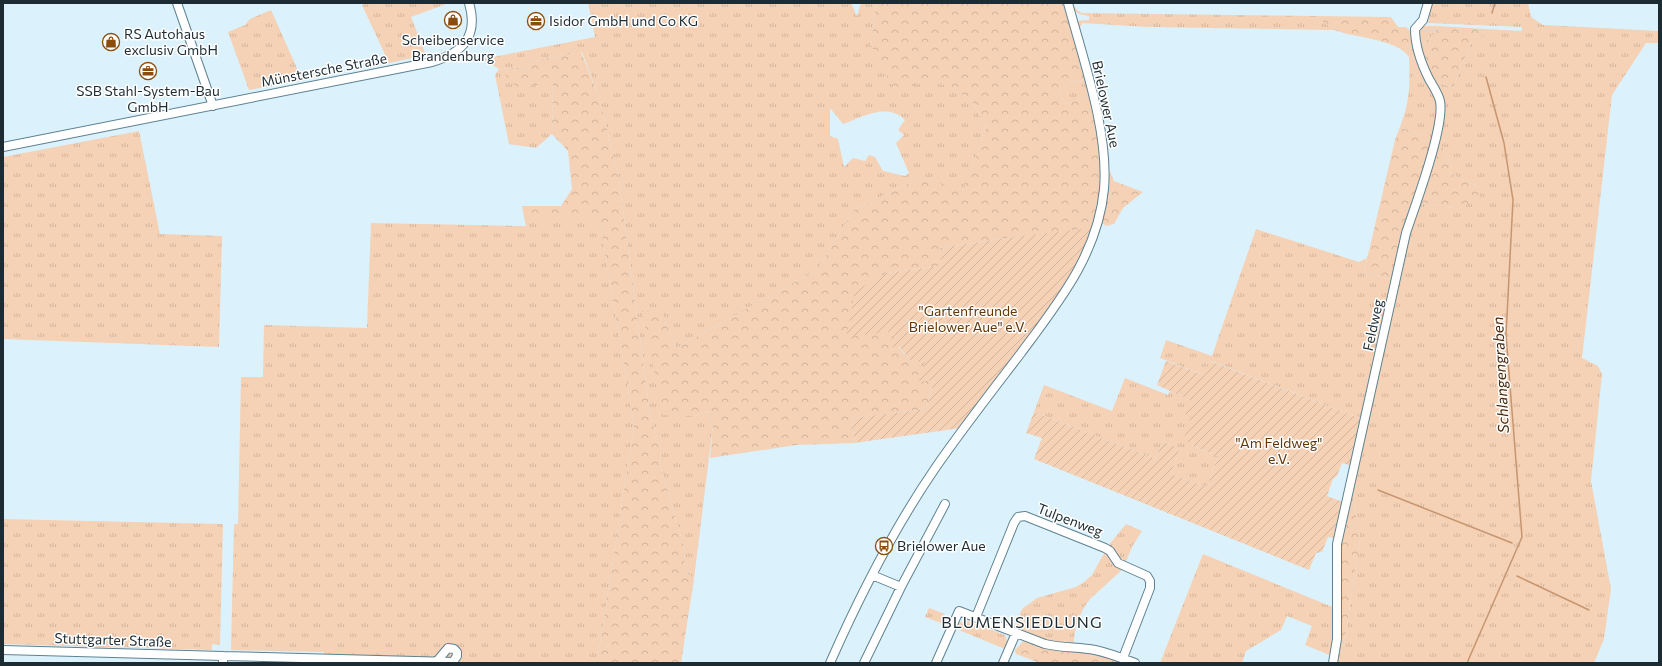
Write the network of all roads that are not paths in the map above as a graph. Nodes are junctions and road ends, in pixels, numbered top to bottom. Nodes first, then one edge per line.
1 (177, 3) edge
2 (469, 3) edge
3 (1068, 3) edge
4 (1428, 3) edge
5 (213, 106) junction
6 (3, 147) edge
7 (945, 504) dead end
8 (872, 575) junction
9 (901, 587) junction
10 (976, 617) junction
11 (1016, 633) junction
12 (3, 650) edge
13 (1123, 658) junction
14 (223, 659) edge
15 (437, 661) dead end
16 (830, 663) edge
17 (864, 663) edge
18 (936, 663) edge
19 (1003, 663) edge
20 (1134, 663) edge
21 (1333, 663) edge

1 - 5 street
2 - 5 street, Münstersche Straße
3 - 8 street, Brielower Aue
4 - 21 street, Feldweg
5 - 6 street, Münstersche Straße
7 - 9 street
8 - 9 street
8 - 16 street, Brielower Aue
9 - 17 street
10 - 11 street
10 - 13 street, Tulpenweg
10 - 18 street
11 - 13 street
11 - 19 street
12 - 14 street, Stuttgarter Straße
13 - 20 street
14 - 15 street, Stuttgarter Straße

